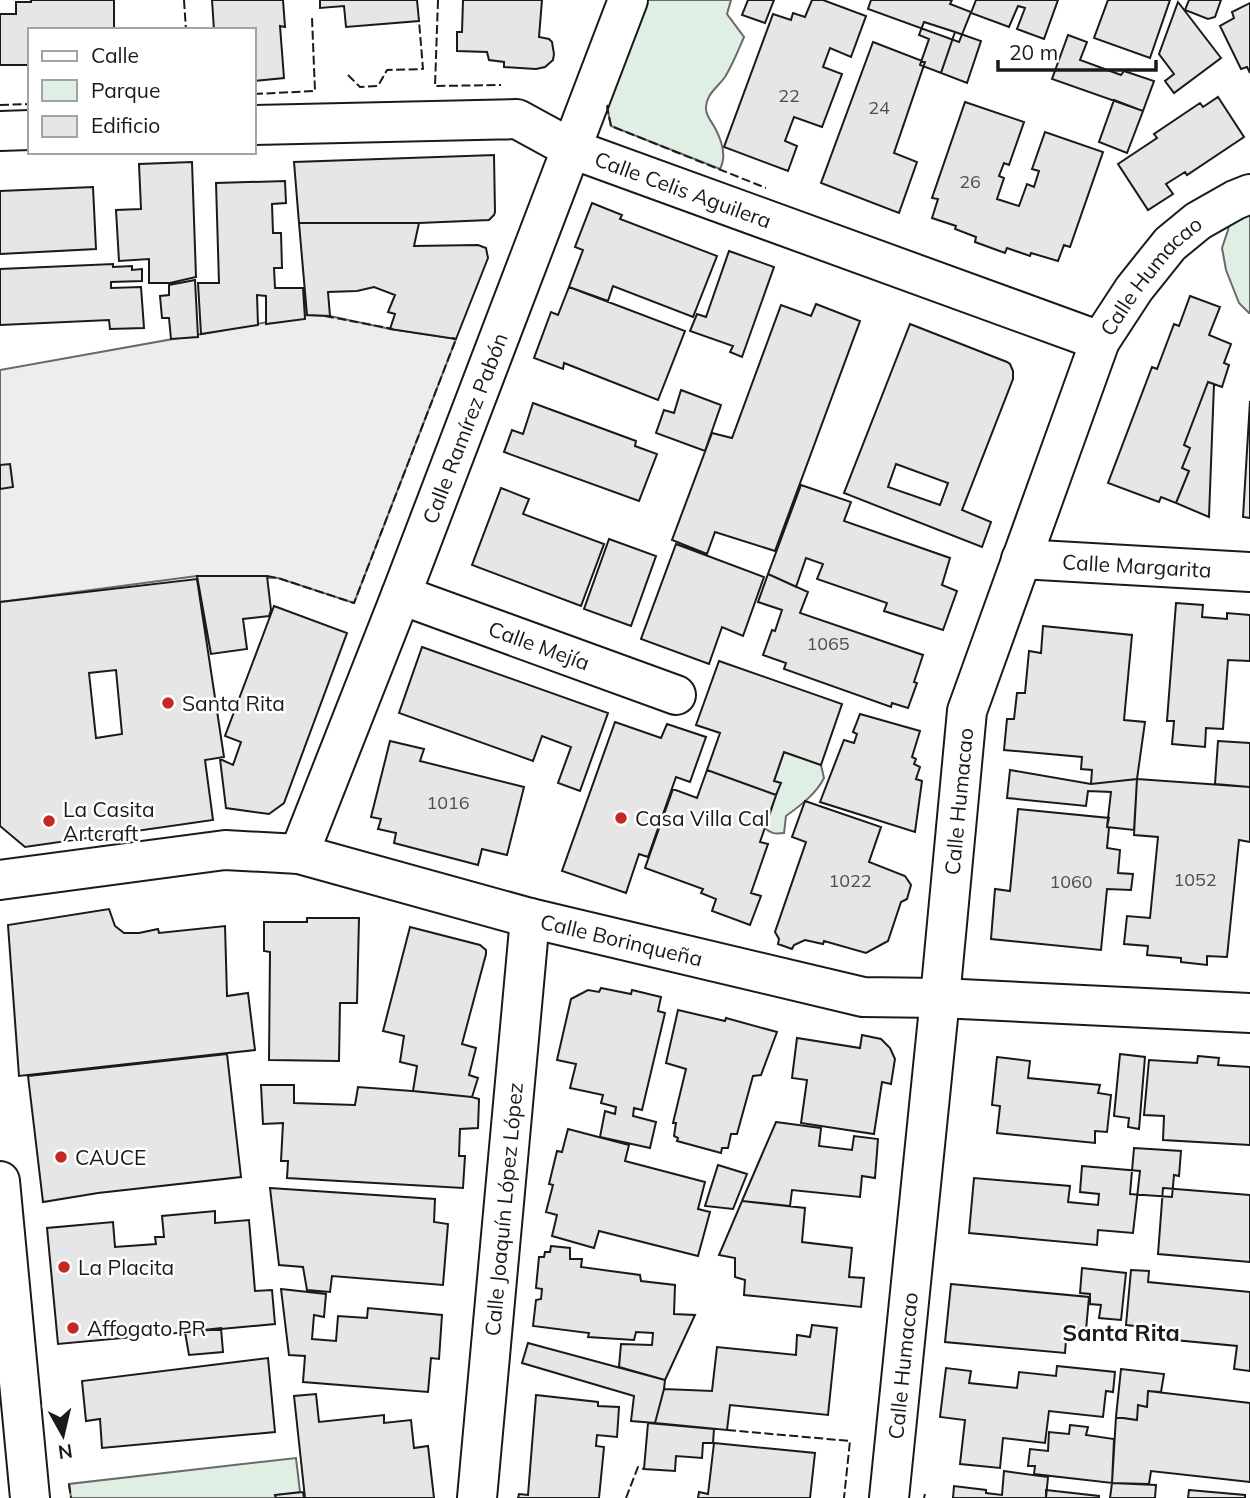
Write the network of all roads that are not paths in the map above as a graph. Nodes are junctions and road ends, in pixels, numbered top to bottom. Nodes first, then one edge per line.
1 (628, 0) edge
2 (256, 125) edge
3 (28, 130) edge
4 (0, 131) edge
5 (572, 149) junction
6 (1250, 194) edge
7 (1100, 341) junction
8 (1021, 559) junction
9 (1250, 572) edge
10 (401, 596) junction
11 (676, 695) dead end
12 (299, 854) junction
13 (0, 880) edge
14 (530, 918) junction
15 (940, 998) junction
16 (1250, 1013) edge
17 (0, 1181) edge
18 (6, 1305) edge
19 (30, 1498) edge
20 (477, 1498) edge
21 (889, 1498) edge

1 - 5 street, Calle Ramírez Pabón
2 - 5 street, Calle Celis Aguilera
3 - 4 street
5 - 7 street, Calle Celis Aguilera
5 - 10 street, Calle Ramírez Pabón
6 - 7 street, Calle Humacao
7 - 8 street, Calle Humacao
8 - 9 street, Calle Margarita
8 - 15 street, Calle Humacao
10 - 11 street, Calle Mejía
10 - 12 street, Calle Ramírez Pabón
12 - 13 street, Calle Borinqueña
12 - 14 street, Calle Borinqueña
14 - 15 street, Calle Borinqueña
14 - 20 street, Calle Joaquín López López
15 - 16 street, Calle Borinqueña
15 - 21 street, Calle Humacao
17 - 18 street
18 - 19 street

